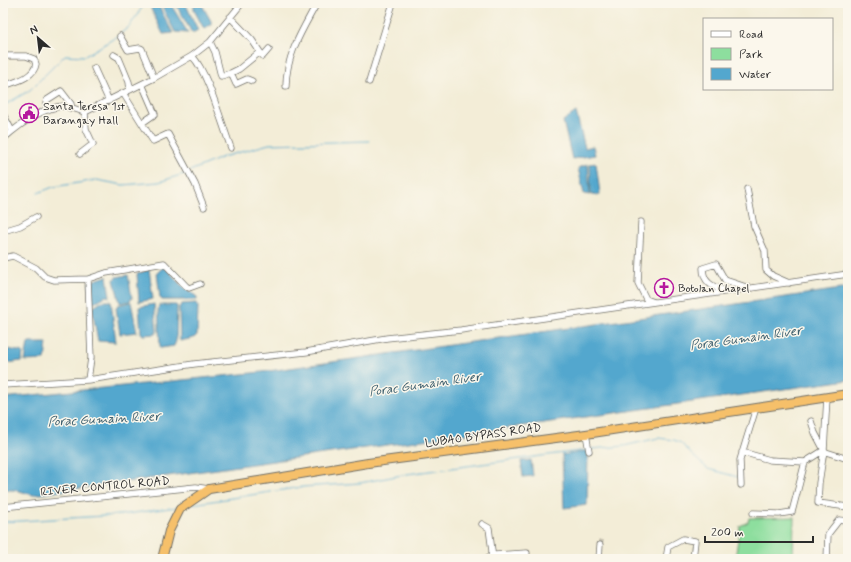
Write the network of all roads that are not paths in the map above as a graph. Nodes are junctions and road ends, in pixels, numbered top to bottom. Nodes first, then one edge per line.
1 (242, 3) edge
2 (317, 3) edge
3 (393, 3) edge
4 (230, 17) junction
5 (120, 36) dead end
6 (210, 42) junction
7 (269, 48) dead end
8 (260, 52) junction
9 (114, 55) dead end
10 (3, 56) edge
11 (192, 56) junction
12 (94, 68) dead end
13 (231, 73) junction
14 (154, 78) junction
15 (252, 81) dead end
16 (369, 82) dead end
17 (142, 84) junction
18 (3, 86) edge
19 (286, 86) dead end
20 (130, 90) junction
21 (123, 94) junction
22 (109, 101) junction
23 (70, 108) junction
24 (48, 110) junction
25 (86, 112) junction
26 (3, 114) edge
27 (142, 123) junction
28 (12, 131) junction
29 (3, 139) edge
30 (231, 148) dead end
31 (80, 154) dead end
32 (747, 189) dead end
33 (204, 207) dead end
34 (36, 217) dead end
35 (641, 222) dead end
36 (3, 231) edge
37 (3, 258) edge
38 (848, 274) edge
39 (88, 279) junction
40 (790, 283) junction
41 (200, 284) dead end
42 (751, 288) junction
43 (727, 291) junction
44 (657, 303) junction
45 (88, 380) junction
46 (3, 385) edge
47 (848, 394) edge
48 (827, 397) junction
49 (756, 408) junction
50 (811, 421) dead end
51 (586, 434) junction
52 (588, 450) dead end
53 (824, 450) junction
54 (742, 452) junction
55 (848, 459) edge
56 (805, 462) junction
57 (741, 485) dead end
58 (209, 489) junction
59 (3, 507) edge
60 (848, 507) edge
61 (753, 513) dead end
62 (848, 521) edge
63 (482, 524) dead end
64 (600, 545) tunnel mouth
65 (527, 553) dead end
66 (489, 558) edge
67 (162, 559) edge
68 (599, 559) edge
69 (666, 559) edge
70 (693, 559) edge
71 (827, 559) edge

1 - 4 street
2 - 19 street
3 - 16 street
4 - 6 street
4 - 8 street
5 - 14 street
6 - 11 street
6 - 13 street
7 - 8 street
8 - 13 street
9 - 20 street
10 - 18 street
11 - 14 street
11 - 30 street
12 - 22 street
13 - 15 street
14 - 17 street
17 - 20 street
17 - 27 street
20 - 21 street
21 - 22 street
21 - 27 street
22 - 25 street
23 - 24 street
23 - 24 street
23 - 25 street
24 - 28 street
25 - 31 street
26 - 28 street
27 - 33 street
28 - 29 street
32 - 40 street
34 - 36 street
35 - 44 street
37 - 39 street
38 - 40 street
39 - 41 street
39 - 45 street
40 - 42 street
42 - 43 street
42 - 43 street
43 - 44 street
44 - 45 street
45 - 46 street
47 - 48 highway, LUBAO BYPASS ROAD
48 - 49 highway, LUBAO BYPASS ROAD
48 - 53 street
49 - 51 highway, LUBAO BYPASS ROAD
49 - 54 street
50 - 53 street
51 - 52 street
51 - 58 highway, LUBAO BYPASS ROAD
53 - 55 street
53 - 56 street
53 - 60 street
54 - 56 street
54 - 57 street
56 - 61 street
58 - 59 street, RIVER CONTROL ROAD
58 - 67 highway, LUBAO BYPASS ROAD
62 - 71 street
63 - 66 street
64 - 68 street
65 - 66 street
69 - 70 street

